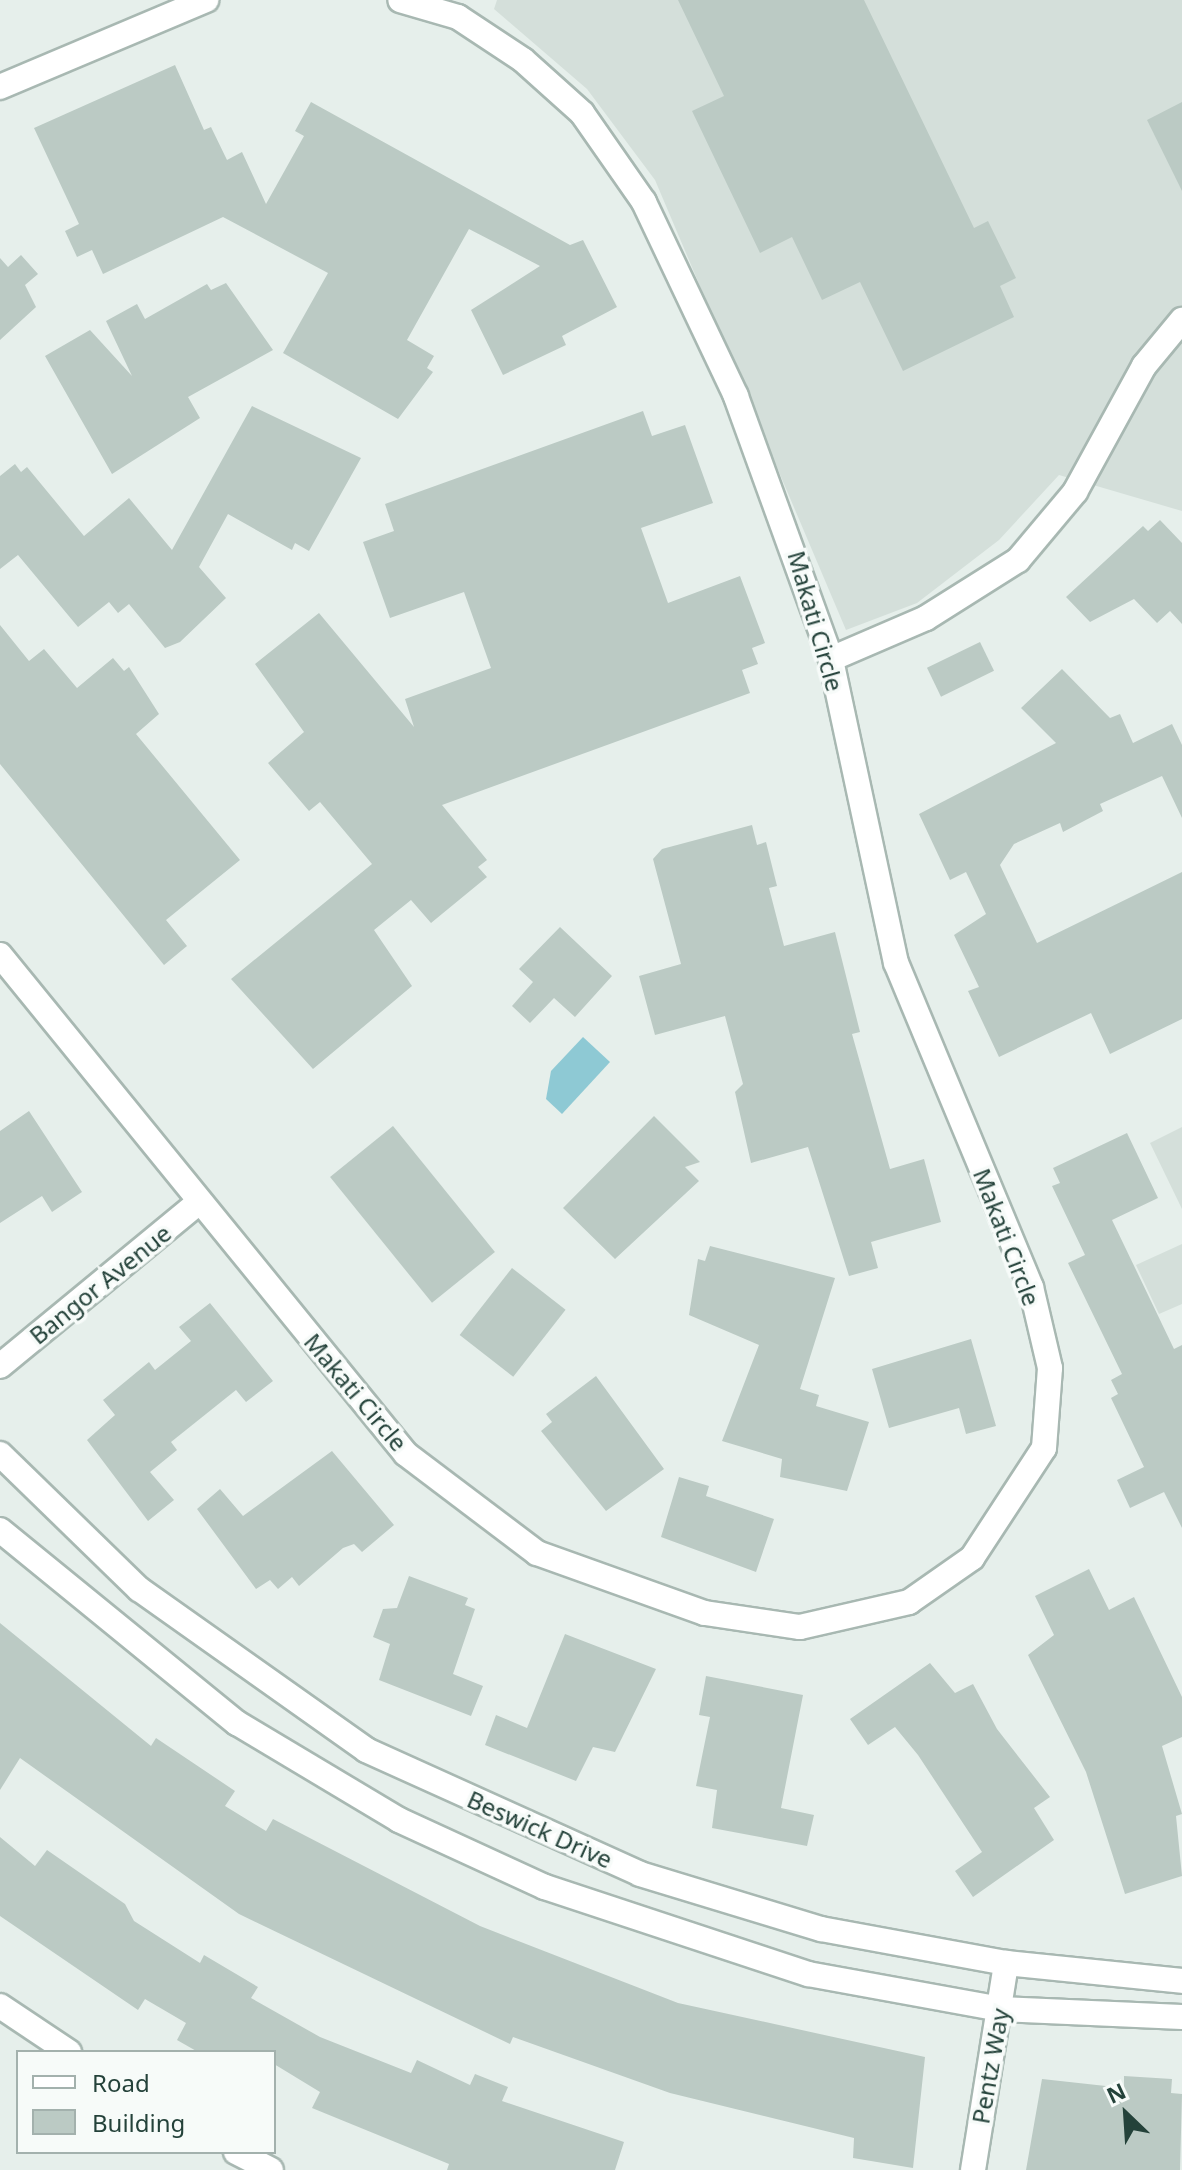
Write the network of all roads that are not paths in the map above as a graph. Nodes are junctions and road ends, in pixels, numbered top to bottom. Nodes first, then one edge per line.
1 (206, 0) edge
2 (400, 0) edge
3 (462, 9) edge
4 (0, 87) edge
5 (1182, 320) edge
6 (831, 659) junction
7 (0, 955) edge
8 (199, 1202) junction
9 (0, 1366) edge
10 (0, 1454) edge
11 (0, 1530) edge
12 (1006, 1963) junction
13 (1182, 1981) edge
14 (0, 2006) edge
15 (1000, 2009) junction
16 (1182, 2017) edge
17 (66, 2050) edge
18 (239, 2154) edge
19 (262, 2168) edge
20 (973, 2170) edge

1 - 4 street
2 - 3 street, Makati Circle
3 - 6 street, Makati Circle
5 - 6 street
6 - 8 street, Makati Circle
7 - 8 street, Makati Circle
8 - 9 street, Bangor Avenue
10 - 12 street, Beswick Drive
11 - 15 street, Beswick Drive
12 - 13 street, Beswick Drive
12 - 15 street, Pentz Way
14 - 17 street
15 - 16 street, Beswick Drive
15 - 20 street, Pentz Way
18 - 19 street

